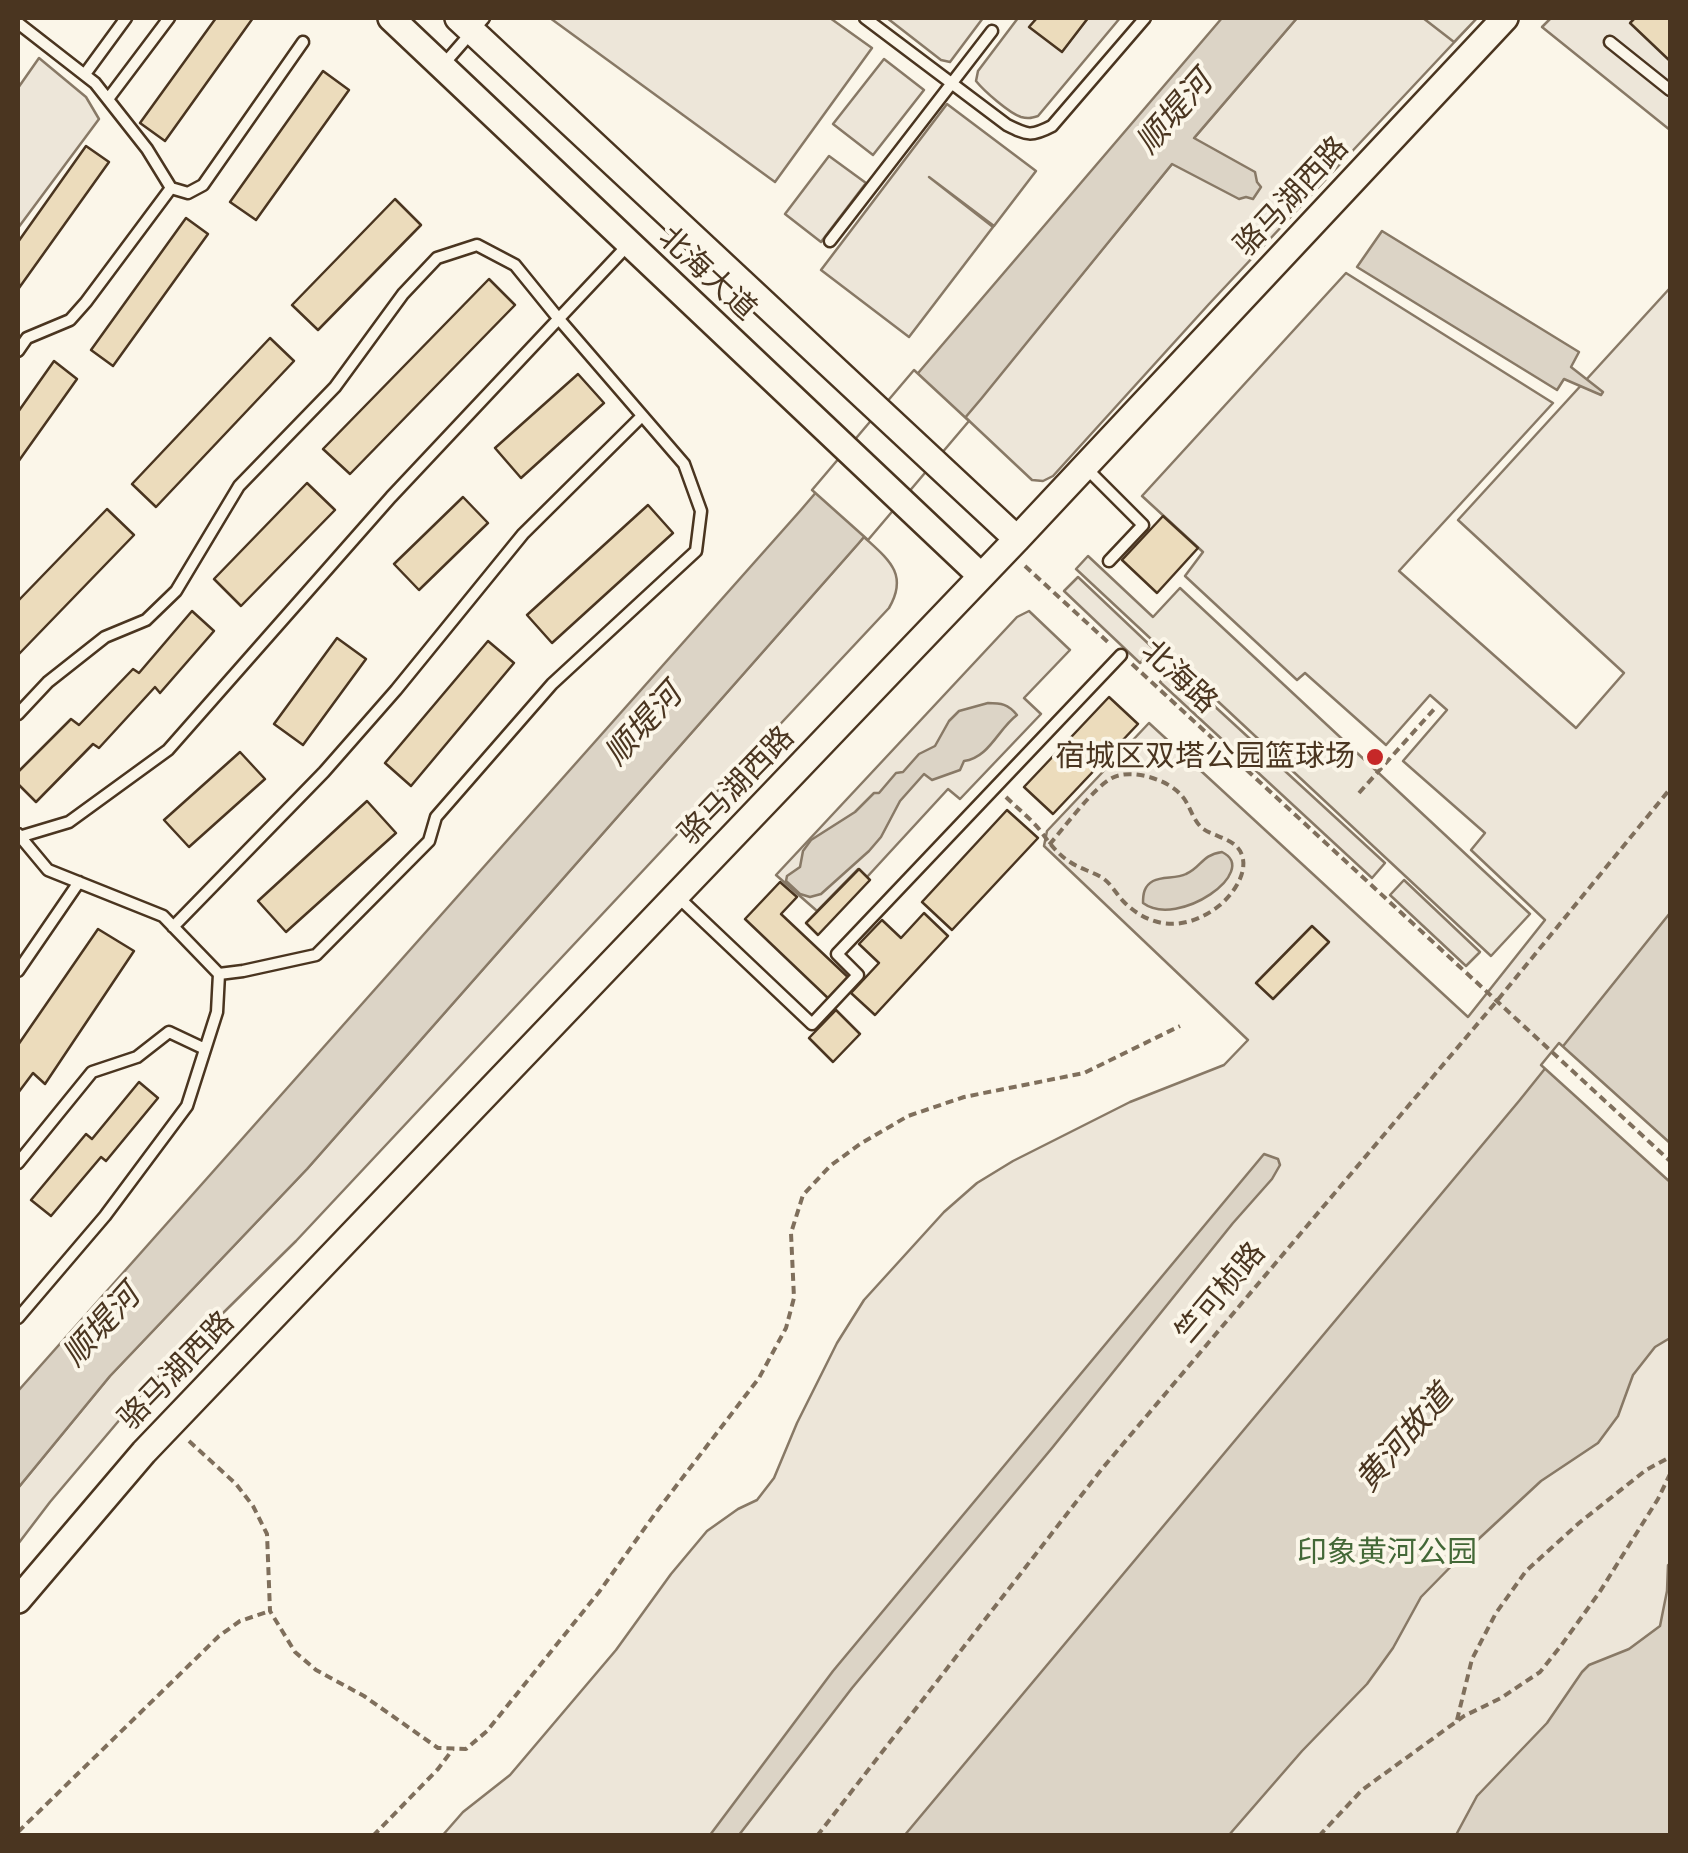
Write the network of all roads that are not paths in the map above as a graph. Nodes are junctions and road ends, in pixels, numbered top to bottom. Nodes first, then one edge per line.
1 (126, 18) edge
2 (169, 18) edge
3 (391, 18) edge
4 (864, 18) edge
5 (1145, 18) edge
6 (1504, 18) edge
7 (18, 22) edge
8 (472, 22) edge
9 (992, 31) dead end
10 (303, 42) dead end
11 (1610, 42) dead end
12 (442, 66) junction
13 (85, 74) junction
14 (952, 83) junction
15 (1670, 90) edge
16 (108, 99) junction
17 (171, 188) junction
18 (830, 241) dead end
19 (629, 244) junction
20 (558, 318) junction
21 (18, 351) edge
22 (642, 416) junction
23 (1085, 466) junction
24 (1012, 544) junction
25 (1109, 561) dead end
26 (981, 576) junction
27 (1121, 655) road end
28 (18, 714) edge
29 (18, 836) edge
30 (79, 882) junction
31 (677, 896) junction
32 (174, 927) junction
33 (18, 971) edge
34 (219, 974) junction
35 (205, 1049) junction
36 (18, 1163) edge
37 (18, 1318) edge
38 (18, 1600) edge

1 - 13 lane
2 - 16 lane
3 - 12 street, 北海大道
4 - 14 lane
5 - 14 lane
6 - 23 street, 骆马湖西路
7 - 13 lane
8 - 12 lane
8 - 24 street, 北海大道
9 - 14 lane
10 - 17 lane
11 - 15 lane
12 - 19 street, 北海大道
13 - 16 lane
14 - 18 lane
16 - 17 lane
17 - 21 lane
19 - 20 lane
19 - 26 street, 北海大道
20 - 22 lane
20 - 28 lane
20 - 29 lane
22 - 32 lane
22 - 34 lane
23 - 24 street, 骆马湖西路
23 - 25 lane
24 - 26 street, 骆马湖西路
26 - 31 street, 骆马湖西路
27 - 31 lane
29 - 30 lane
30 - 32 lane
30 - 33 lane
31 - 38 street, 骆马湖西路
32 - 34 lane
34 - 35 lane
35 - 36 lane
35 - 37 lane

